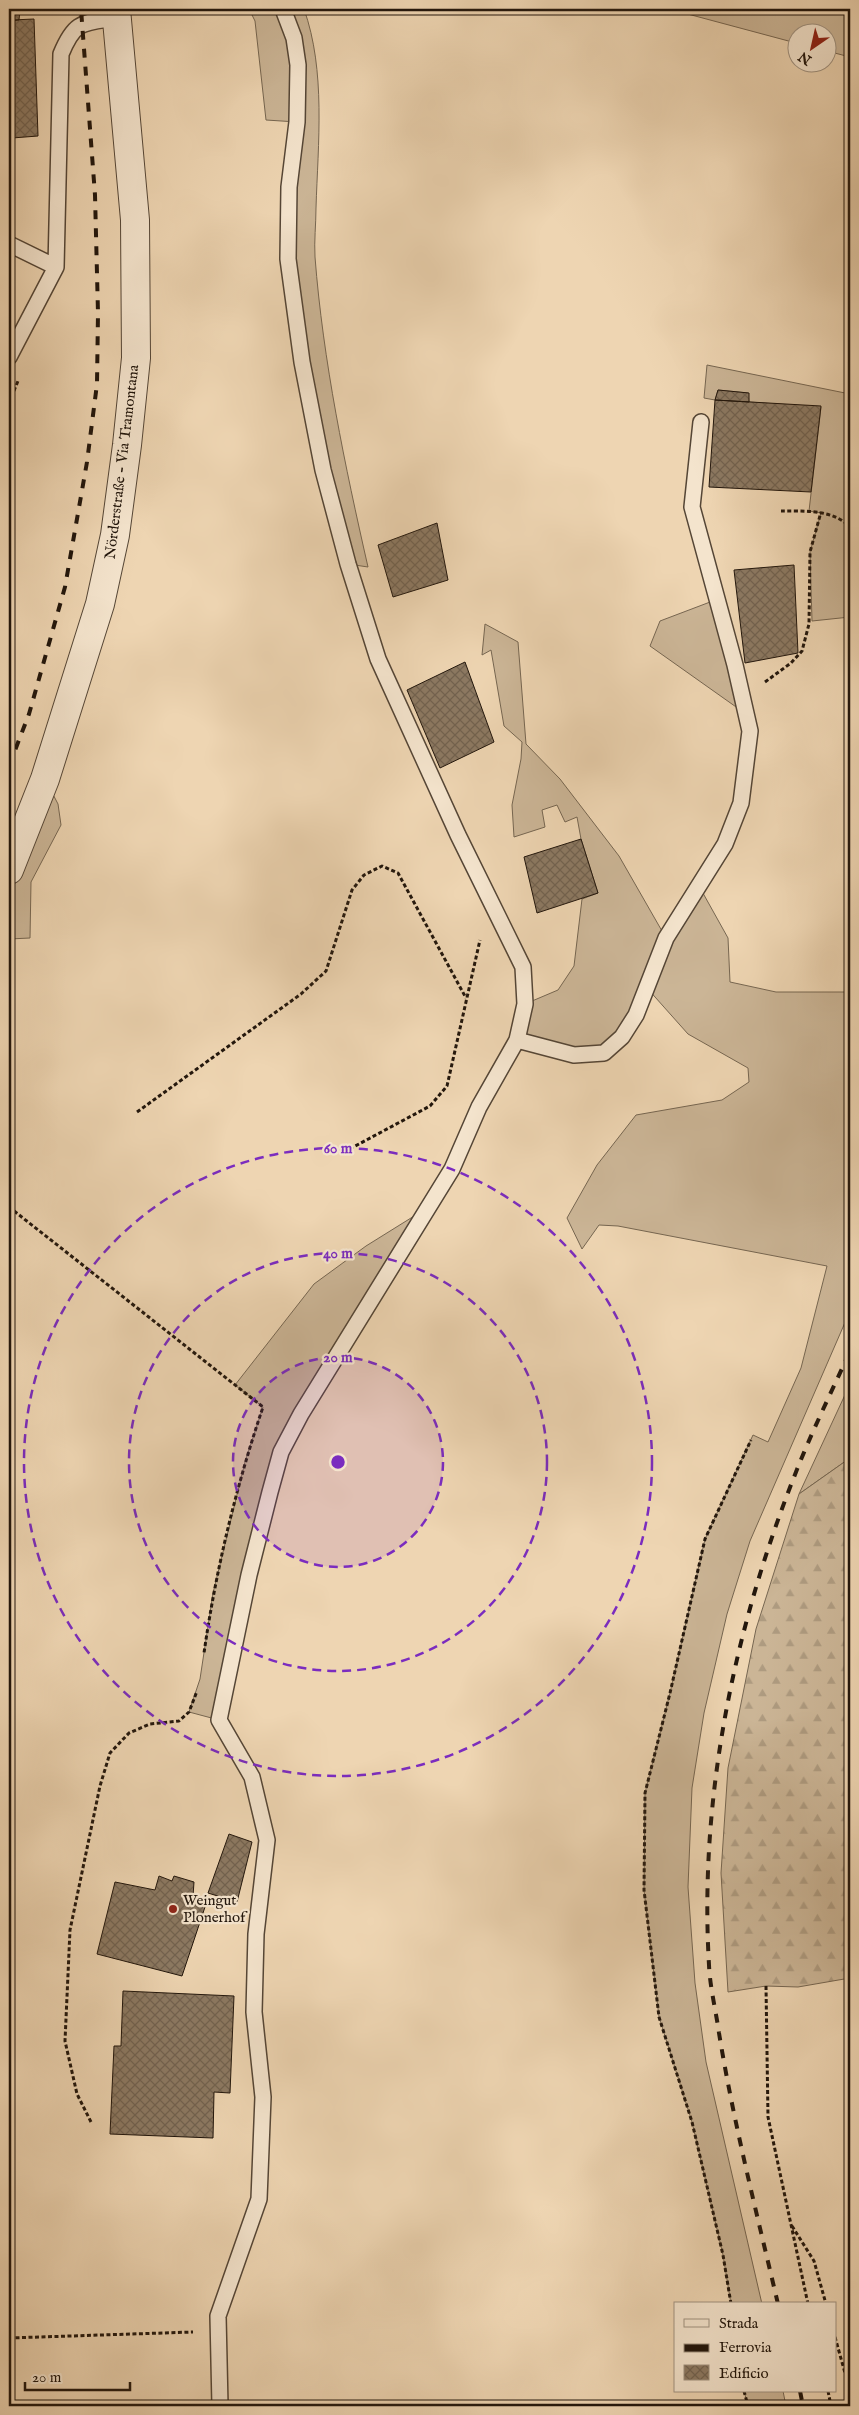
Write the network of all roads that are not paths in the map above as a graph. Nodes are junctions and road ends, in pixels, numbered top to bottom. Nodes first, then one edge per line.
1 (283, 9) edge
2 (116, 14) edge
3 (9, 244) edge
4 (56, 267) junction
5 (9, 357) edge
6 (701, 422) dead end
7 (9, 870) edge
8 (517, 1040) junction
9 (220, 2406) edge

1 - 8 lane
2 - 4 lane
2 - 7 street, Nörderstraße - Via Tramontana
3 - 4 lane
4 - 5 lane
6 - 8 lane
8 - 9 lane

